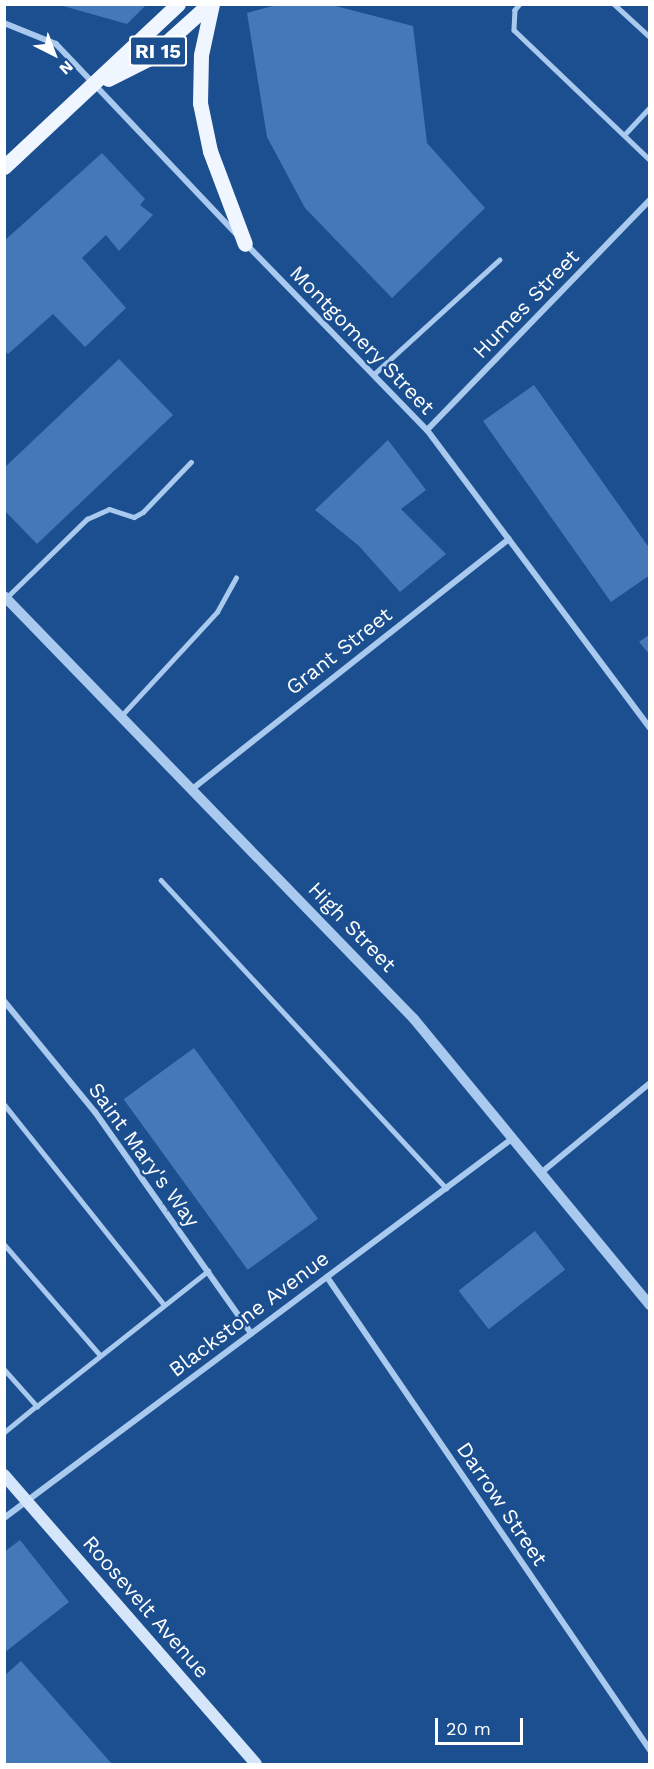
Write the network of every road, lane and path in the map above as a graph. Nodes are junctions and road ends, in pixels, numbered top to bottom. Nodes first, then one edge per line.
1 (178, 4) edge
2 (210, 4) edge
3 (520, 4) edge
4 (614, 4) edge
5 (4, 23) edge
6 (650, 37) edge
7 (98, 84) junction
8 (650, 108) edge
9 (624, 135) junction
10 (650, 160) edge
11 (4, 167) edge
12 (650, 200) edge
13 (245, 244) junction
14 (499, 260) dead end
15 (373, 375) junction
16 (427, 430) junction
17 (191, 462) dead end
18 (509, 539) junction
19 (236, 578) dead end
20 (5, 597) edge
21 (120, 717) junction
22 (650, 728) edge
23 (190, 791) junction
24 (161, 880) dead end
25 (4, 1001) edge
26 (11, 1009) junction
27 (4, 1014) edge
28 (650, 1083) edge
29 (4, 1104) edge
30 (513, 1137) junction
31 (542, 1172) junction
32 (446, 1188) junction
33 (4, 1244) edge
34 (208, 1271) junction
35 (327, 1277) junction
36 (163, 1303) junction
37 (650, 1305) edge
38 (251, 1333) junction
39 (100, 1355) junction
40 (4, 1369) edge
41 (37, 1406) junction
42 (4, 1432) edge
43 (4, 1475) edge
44 (27, 1501) junction
45 (4, 1518) edge
46 (650, 1750) edge
47 (256, 1764) edge

1 - 7 main road, RI 15
2 - 7 main road, RI 15
2 - 13 main road
3 - 9 lane
4 - 6 lane
5 - 7 street, Montgomery Street
7 - 11 main road, RI 15
7 - 13 street, Montgomery Street
8 - 9 lane
9 - 10 lane
12 - 16 street, Humes Street
13 - 15 street, Montgomery Street
14 - 15 lane
15 - 16 street, Montgomery Street
16 - 18 street, Montgomery Street
17 - 20 lane
18 - 22 street, Montgomery Street
18 - 23 street, Grant Street
19 - 21 lane
20 - 21 street, High Street
21 - 23 street, High Street
23 - 30 street, High Street
24 - 32 lane
25 - 26 street, Saint Mary's Way
26 - 27 lane
26 - 34 street, Saint Mary's Way
28 - 31 street
29 - 36 lane
30 - 31 street, High Street
30 - 32 street, Blackstone Avenue
31 - 37 street, High Street
32 - 35 street, Blackstone Avenue
33 - 39 lane
34 - 36 lane
34 - 38 street, Saint Mary's Way
35 - 38 street, Blackstone Avenue
35 - 46 street, Darrow Street
36 - 39 lane
38 - 44 street, Blackstone Avenue
39 - 41 lane
40 - 41 lane
41 - 42 lane
43 - 44 main road, Roosevelt Avenue
44 - 45 street, Blackstone Avenue
44 - 47 main road, Roosevelt Avenue

